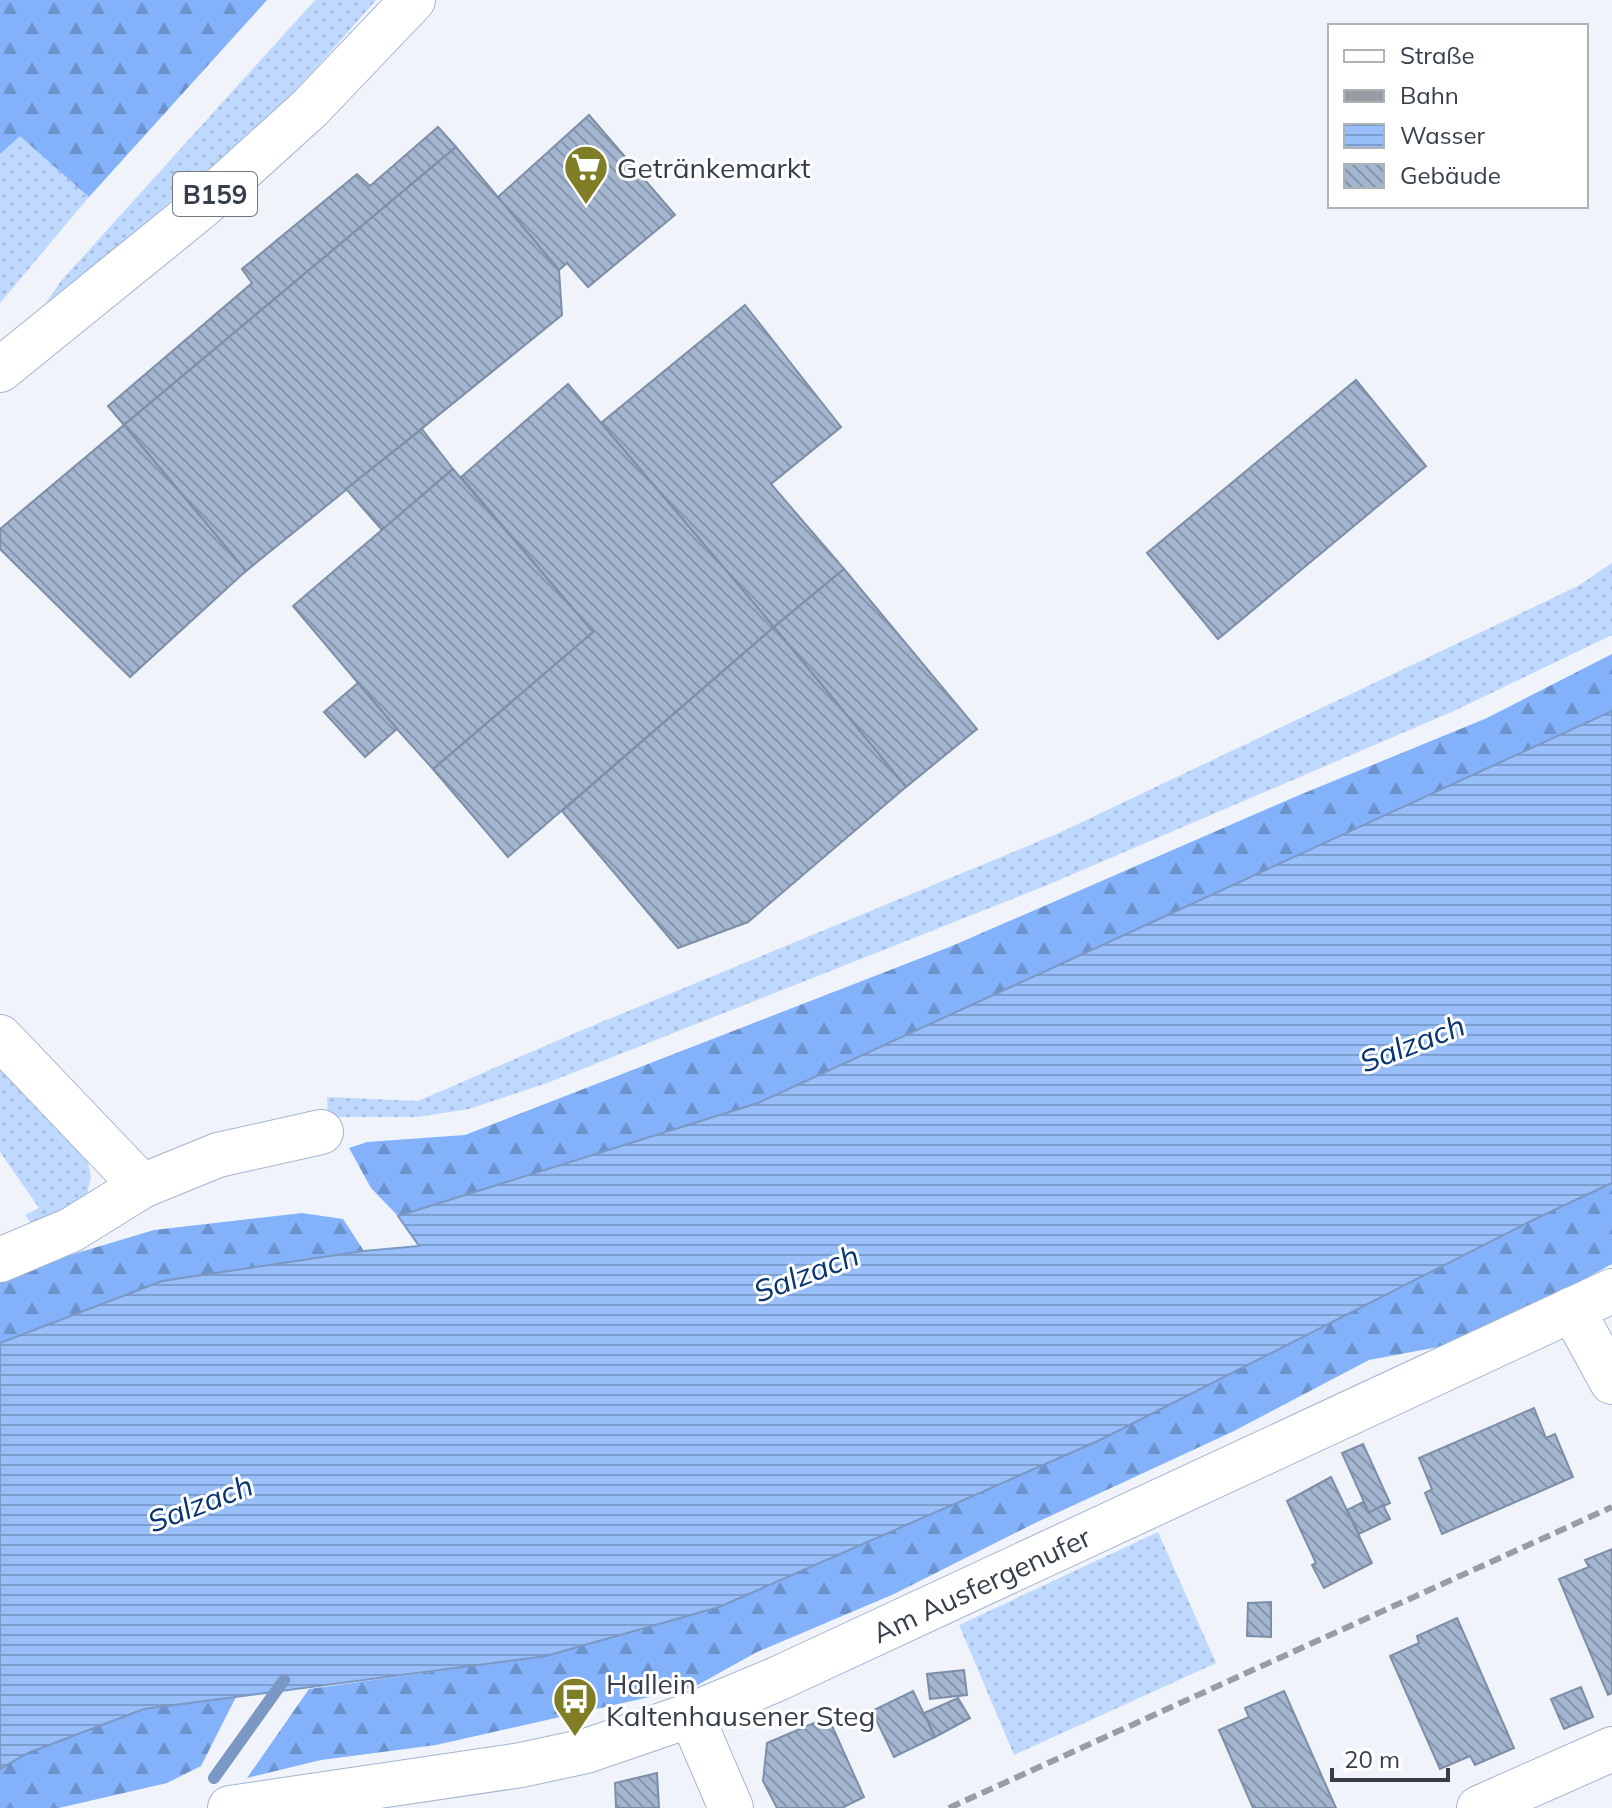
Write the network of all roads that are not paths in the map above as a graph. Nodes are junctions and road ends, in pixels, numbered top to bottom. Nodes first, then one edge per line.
1 (413, 0) edge
2 (0, 370) edge
3 (0, 1037) edge
4 (321, 1132) dead end
5 (142, 1186) junction
6 (0, 1260) edge
7 (1612, 1291) edge
8 (1572, 1309) junction
9 (1612, 1382) edge
10 (691, 1715) junction
11 (1612, 1749) edge
12 (230, 1808) edge
13 (731, 1808) edge
14 (1479, 1808) edge

1 - 2 street, B159
3 - 5 street
4 - 5 street
5 - 6 street
7 - 8 street, Am Ausfergenufer
8 - 9 street
8 - 10 street, Am Ausfergenufer
10 - 12 street, Am Ausfergenufer
10 - 13 street
11 - 14 street

